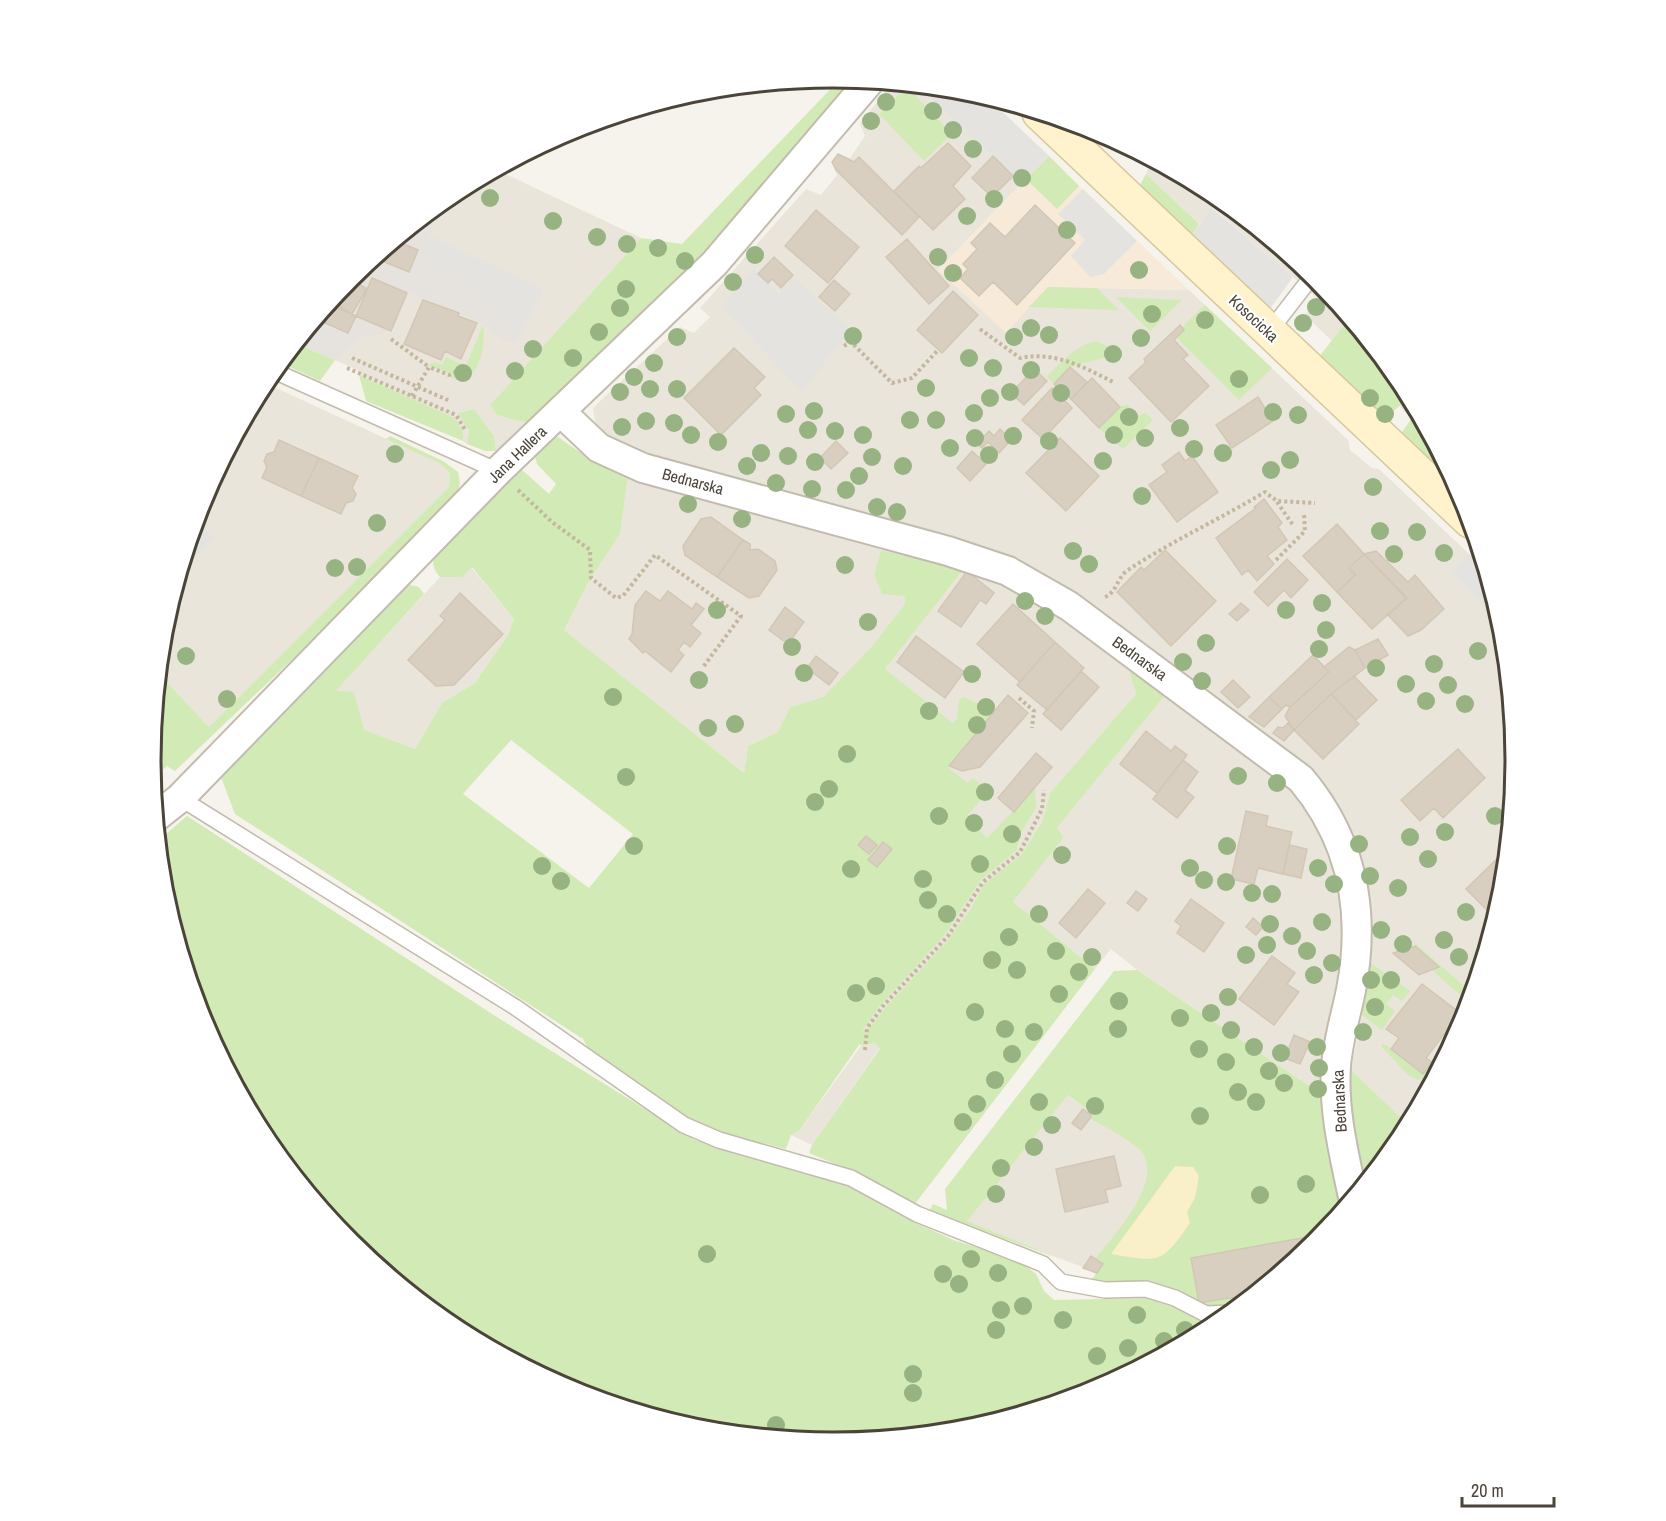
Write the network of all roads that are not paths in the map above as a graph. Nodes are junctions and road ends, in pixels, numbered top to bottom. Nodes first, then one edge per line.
1 (862, 89) edge
2 (1078, 135) edge
3 (1307, 284) edge
4 (1269, 332) junction
5 (282, 376) edge
6 (561, 412) junction
7 (498, 471) junction
8 (1456, 508) edge
9 (180, 798) junction
10 (163, 812) edge
11 (1351, 1188) edge
12 (1214, 1314) edge

1 - 6 street, Jana Hallera
2 - 4 street, Kosocicka
3 - 4 lane
4 - 8 street, Kosocicka
5 - 7 lane
6 - 7 street, Jana Hallera
6 - 11 street, Bednarska
7 - 9 street, Jana Hallera
9 - 10 street, Jana Hallera
9 - 12 lane

